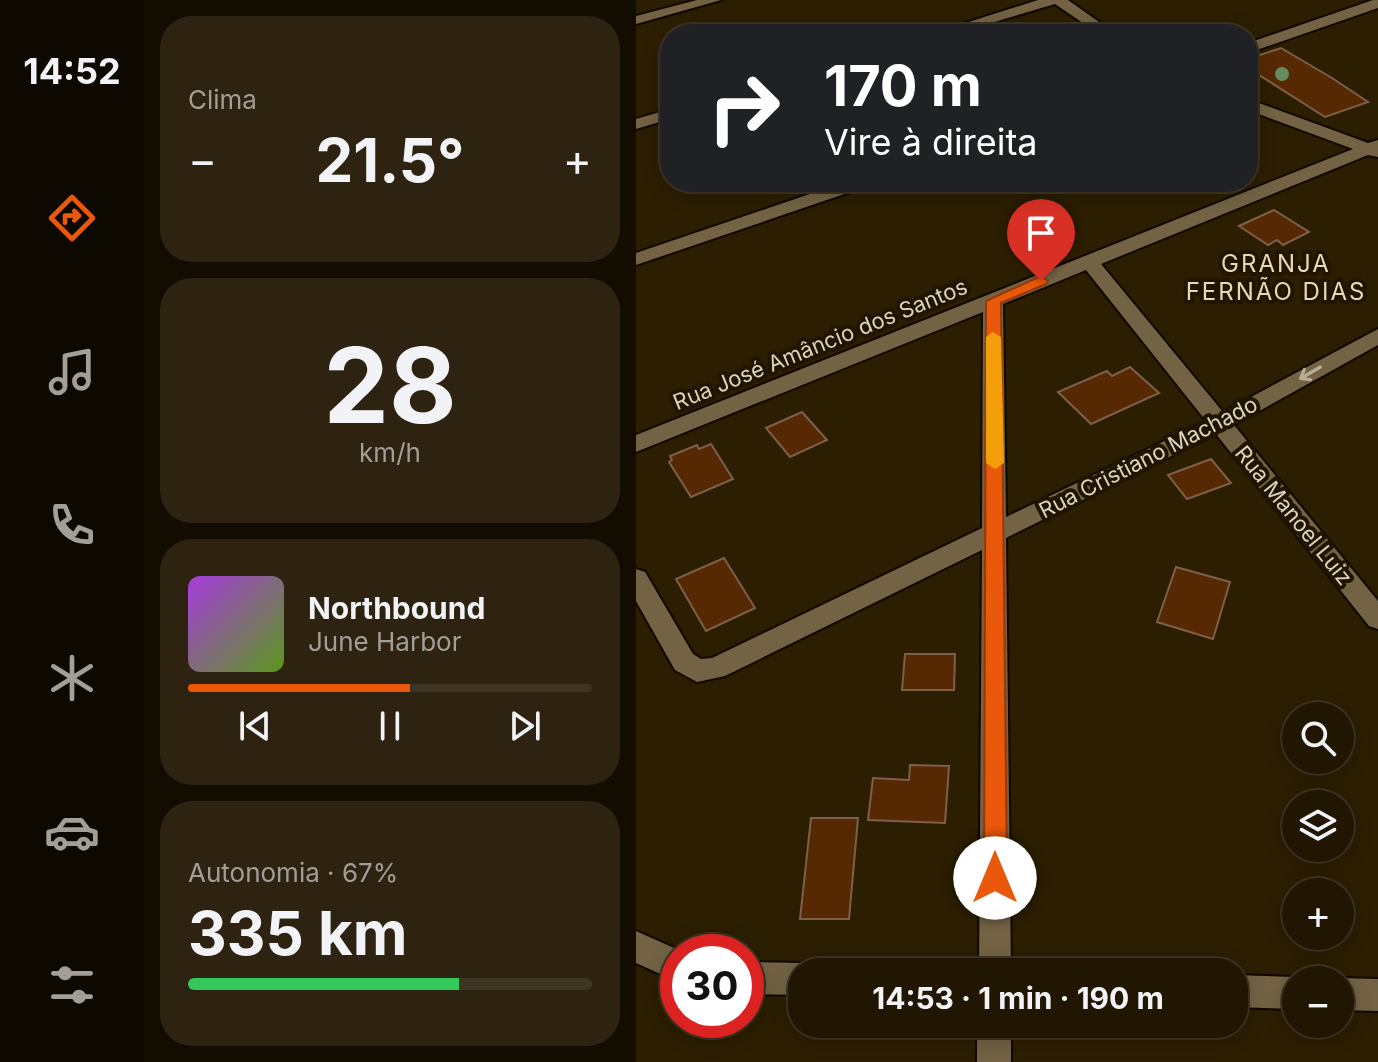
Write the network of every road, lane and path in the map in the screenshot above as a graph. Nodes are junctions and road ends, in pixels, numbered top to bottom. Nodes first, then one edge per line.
1 (714, 0) edge
2 (1056, 0) edge
3 (1378, 3) edge
4 (636, 20) edge
5 (973, 24) edge
6 (1093, 24) edge
7 (1258, 45) edge
8 (1258, 108) edge
9 (660, 117) edge
10 (636, 124) edge
11 (1375, 149) edge
12 (833, 192) edge
13 (636, 259) edge
14 (1089, 261) junction
15 (993, 301) junction
16 (1378, 336) edge
17 (1220, 423) junction
18 (636, 444) edge
19 (996, 533) junction
20 (636, 579) edge
21 (1378, 619) edge
22 (636, 947) edge
23 (660, 958) edge
24 (995, 958) edge
25 (764, 978) edge
26 (788, 979) edge
27 (1248, 991) edge
28 (1282, 993) edge
29 (1354, 994) edge
30 (1378, 995) edge
31 (994, 1038) edge
32 (994, 1062) edge

1 - 4 street
2 - 5 street
2 - 6 street
3 - 7 street
8 - 11 street
9 - 10 street
11 - 14 street, Rua José Amâncio dos Santos
12 - 13 street
14 - 15 street, Rua José Amâncio dos Santos
14 - 17 street, Rua Manoel Luiz
15 - 18 street, Rua José Amâncio dos Santos
15 - 19 street
16 -> 17 street, Rua Cristiano Machado
17 - 19 street, Rua Cristiano Machado
17 - 21 street, Rua Manoel Luiz
19 - 20 street, Rua Cristiano Machado
19 - 24 street
22 - 23 street
25 - 26 street
27 - 28 street
29 - 30 street
31 - 32 street

